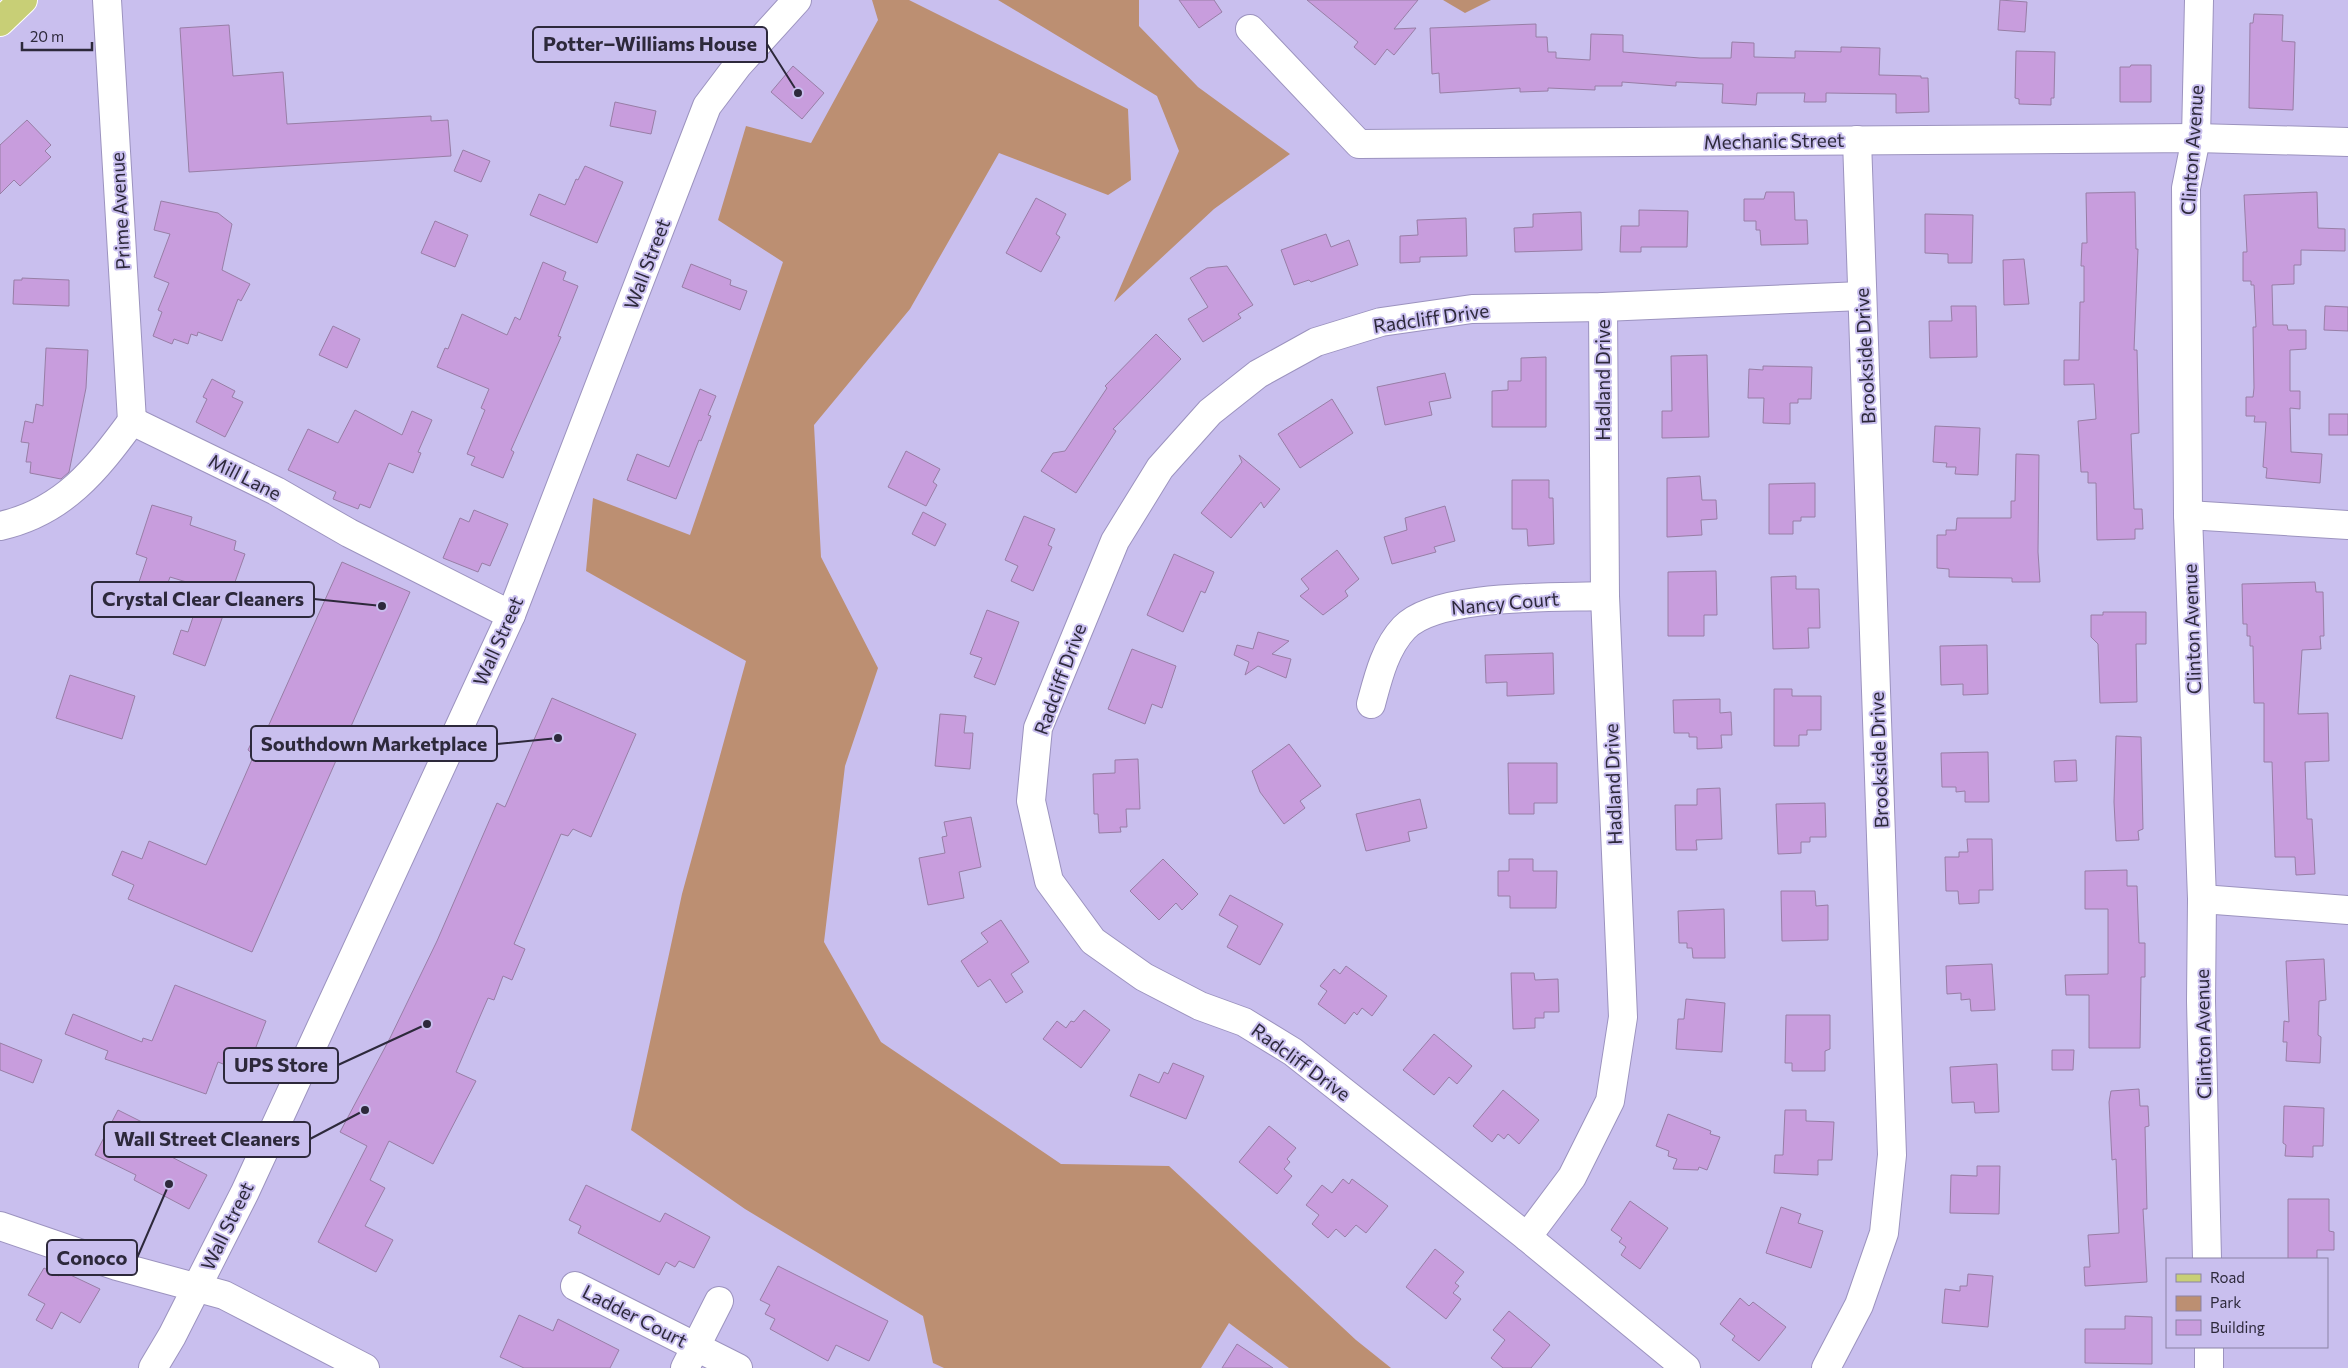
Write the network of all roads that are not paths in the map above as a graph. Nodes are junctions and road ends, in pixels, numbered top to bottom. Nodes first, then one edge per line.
1 (23, 0) edge
2 (107, 0) edge
3 (797, 0) edge
4 (2199, 0) edge
5 (0, 22) edge
6 (1250, 29) dead end
7 (2196, 138) junction
8 (1857, 140) junction
9 (2348, 142) edge
10 (1862, 296) junction
11 (1603, 307) junction
12 (132, 421) junction
13 (2188, 515) junction
14 (2348, 524) edge
15 (0, 526) edge
16 (1605, 596) junction
17 (511, 616) junction
18 (1371, 704) dead end
19 (2202, 899) junction
20 (2348, 910) edge
21 (0, 1226) edge
22 (1527, 1237) junction
23 (2207, 1258) edge
24 (575, 1286) dead end
25 (197, 1287) junction
26 (720, 1301) dead end
27 (2209, 1348) edge
28 (690, 1357) edge
29 (153, 1368) edge
30 (365, 1368) edge
31 (738, 1368) edge
32 (1686, 1368) edge
33 (1826, 1368) edge
34 (2209, 1368) edge

1 - 5 main road
2 - 12 street, Prime Avenue
3 - 17 street, Wall Street
4 - 7 street, Clinton Avenue
6 - 8 street, Mechanic Street
7 - 8 street, Mechanic Street
7 - 9 street, Mechanic Street
7 - 13 street, Clinton Avenue
8 - 10 street, Brookside Drive
10 - 11 street, Radcliff Drive
10 - 33 street, Brookside Drive
11 - 16 street, Hadland Drive
11 - 22 street, Radcliff Drive
12 - 15 street
12 - 17 street, Mill Lane
13 - 14 street
13 - 19 street, Clinton Avenue
16 - 18 street, Nancy Court
16 - 22 street, Hadland Drive
17 - 25 street, Wall Street
19 - 20 street
19 - 23 street, Clinton Avenue
21 - 25 street
22 - 32 street, Radcliff Drive
24 - 28 street, Ladder Court
25 - 29 street, Wall Street
25 - 30 street
26 - 28 street, Ladder Court
27 - 34 street
28 - 31 street, Ladder Court

